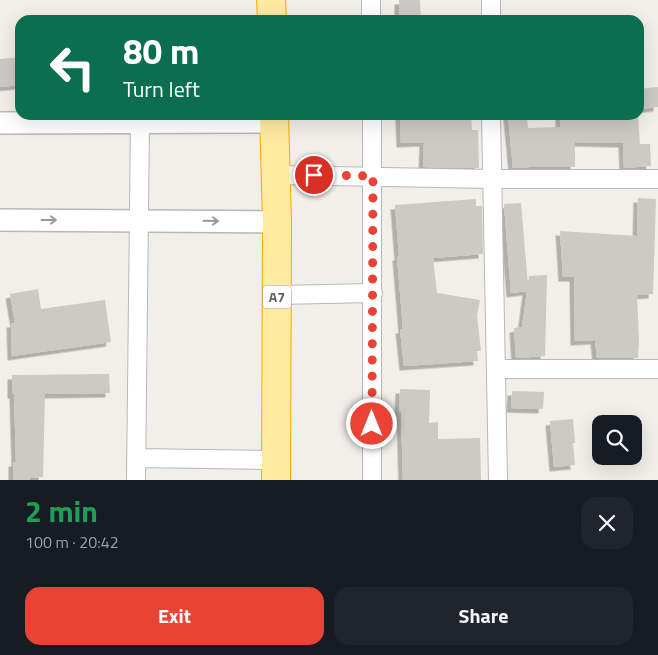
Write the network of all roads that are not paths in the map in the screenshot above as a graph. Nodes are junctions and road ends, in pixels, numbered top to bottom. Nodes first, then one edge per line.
1 (271, 0) edge
2 (371, 0) edge
3 (491, 0) edge
4 (272, 15) edge
5 (371, 15) edge
6 (491, 15) edge
7 (207, 120) edge
8 (274, 120) edge
9 (372, 120) edge
10 (491, 120) edge
11 (140, 122) junction
12 (0, 123) edge
13 (275, 175) junction
14 (373, 176) junction
15 (492, 179) junction
16 (658, 179) edge
17 (0, 220) edge
18 (139, 220) junction
19 (277, 222) junction
20 (373, 293) junction
21 (277, 295) junction
22 (658, 368) edge
23 (496, 369) junction
24 (136, 458) junction
25 (276, 470) edge
26 (136, 480) edge
27 (372, 480) edge
28 (498, 480) edge

1 - 4 highway
2 - 5 street
3 - 6 street
7 - 11 street
8 - 13 highway, A7
9 - 14 street
10 - 15 street
11 - 12 street
11 - 18 street
13 - 14 street
13 - 19 highway, A7
14 - 15 street
14 - 20 street
15 - 16 street
15 - 23 street
17 -> 18 street
18 -> 19 street
18 - 24 street
19 - 21 highway, A7
20 - 21 street
20 - 27 street
21 - 25 highway, A7
22 - 23 street
23 - 28 street
24 - 25 street
24 - 26 street

